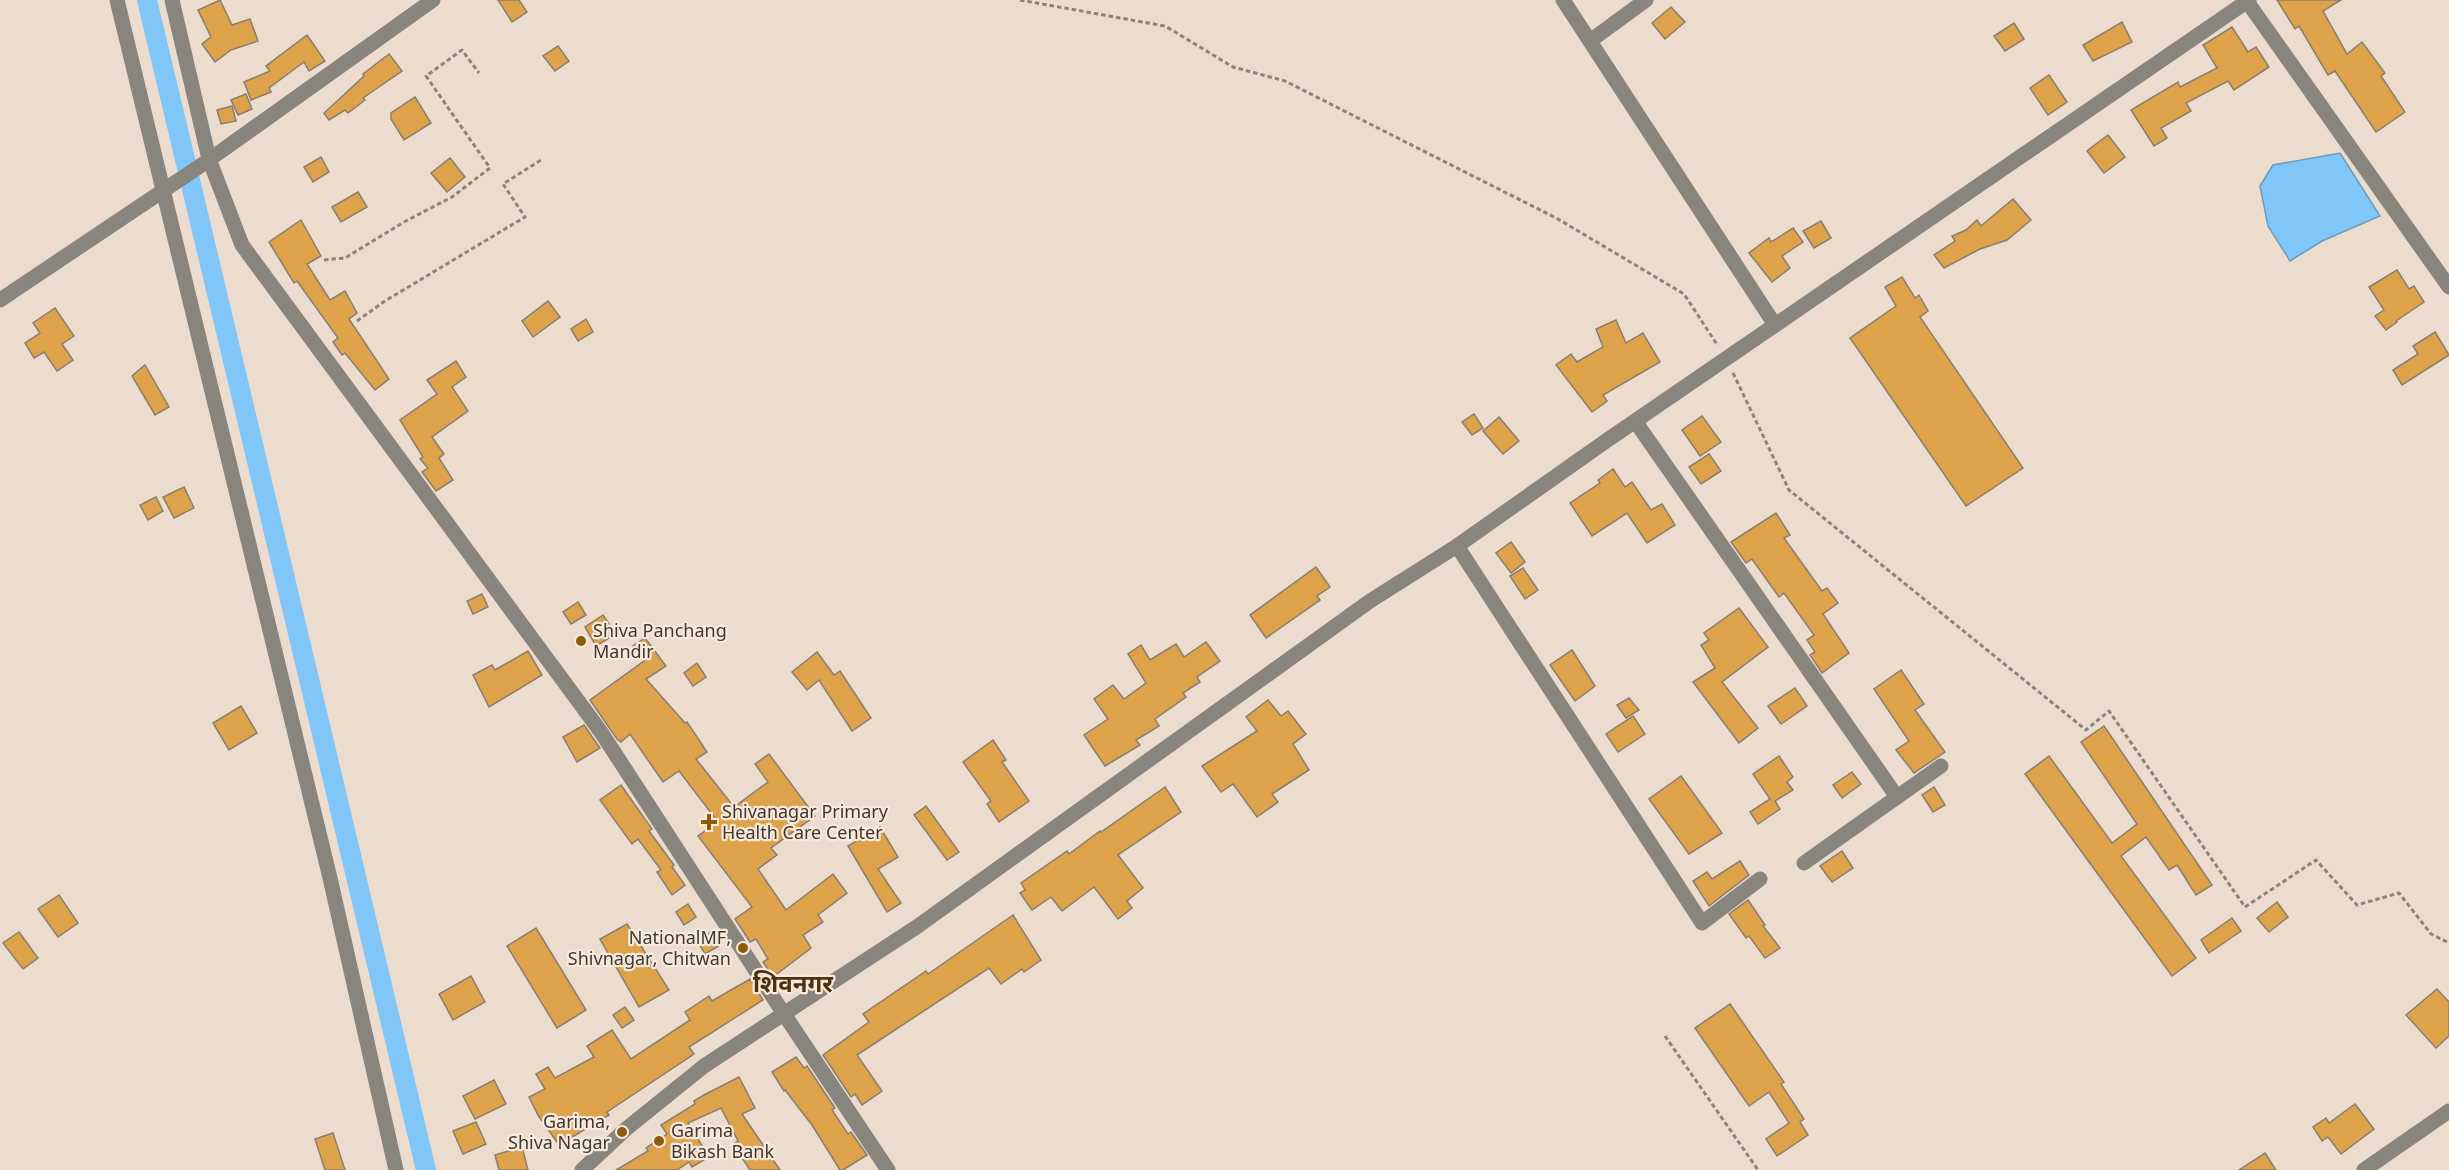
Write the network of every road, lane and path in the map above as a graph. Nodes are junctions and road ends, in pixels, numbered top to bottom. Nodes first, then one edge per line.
1 (117, 0) edge
2 (172, 0) edge
3 (433, 0) edge
4 (1020, 0) edge
5 (1563, 0) edge
6 (1646, 0) edge
7 (2247, 0) edge
8 (1590, 41) junction
9 (479, 73) dead end
10 (541, 160) dead end
11 (208, 161) junction
12 (165, 190) junction
13 (324, 260) dead end
14 (2449, 287) edge
15 (0, 300) edge
16 (357, 321) dead end
17 (1775, 325) junction
18 (1726, 358) junction
19 (1635, 421) junction
20 (1457, 546) junction
21 (1941, 766) dead end
22 (1897, 797) junction
23 (1804, 863) dead end
24 (1760, 879) dead end
25 (2449, 944) edge
26 (784, 1014) junction
27 (1665, 1036) dead end
28 (2449, 1111) edge
29 (396, 1170) edge
30 (582, 1170) edge
31 (888, 1170) edge
32 (1758, 1170) edge
33 (2364, 1170) edge

1 - 12 street
2 - 11 street
3 - 11 street
4 - 18 path
5 - 8 street
6 - 8 street
7 - 14 street
7 - 17 street
8 - 17 street
9 - 13 path
10 - 16 path
11 - 12 street
11 - 26 street
12 - 15 street
12 - 29 street
17 - 18 street
18 - 19 street
18 - 25 path
19 - 20 street
19 - 22 street
20 - 24 street
20 - 26 street
21 - 22 street
22 - 23 street
26 - 30 street
26 - 31 street
27 - 32 path
28 - 33 street

